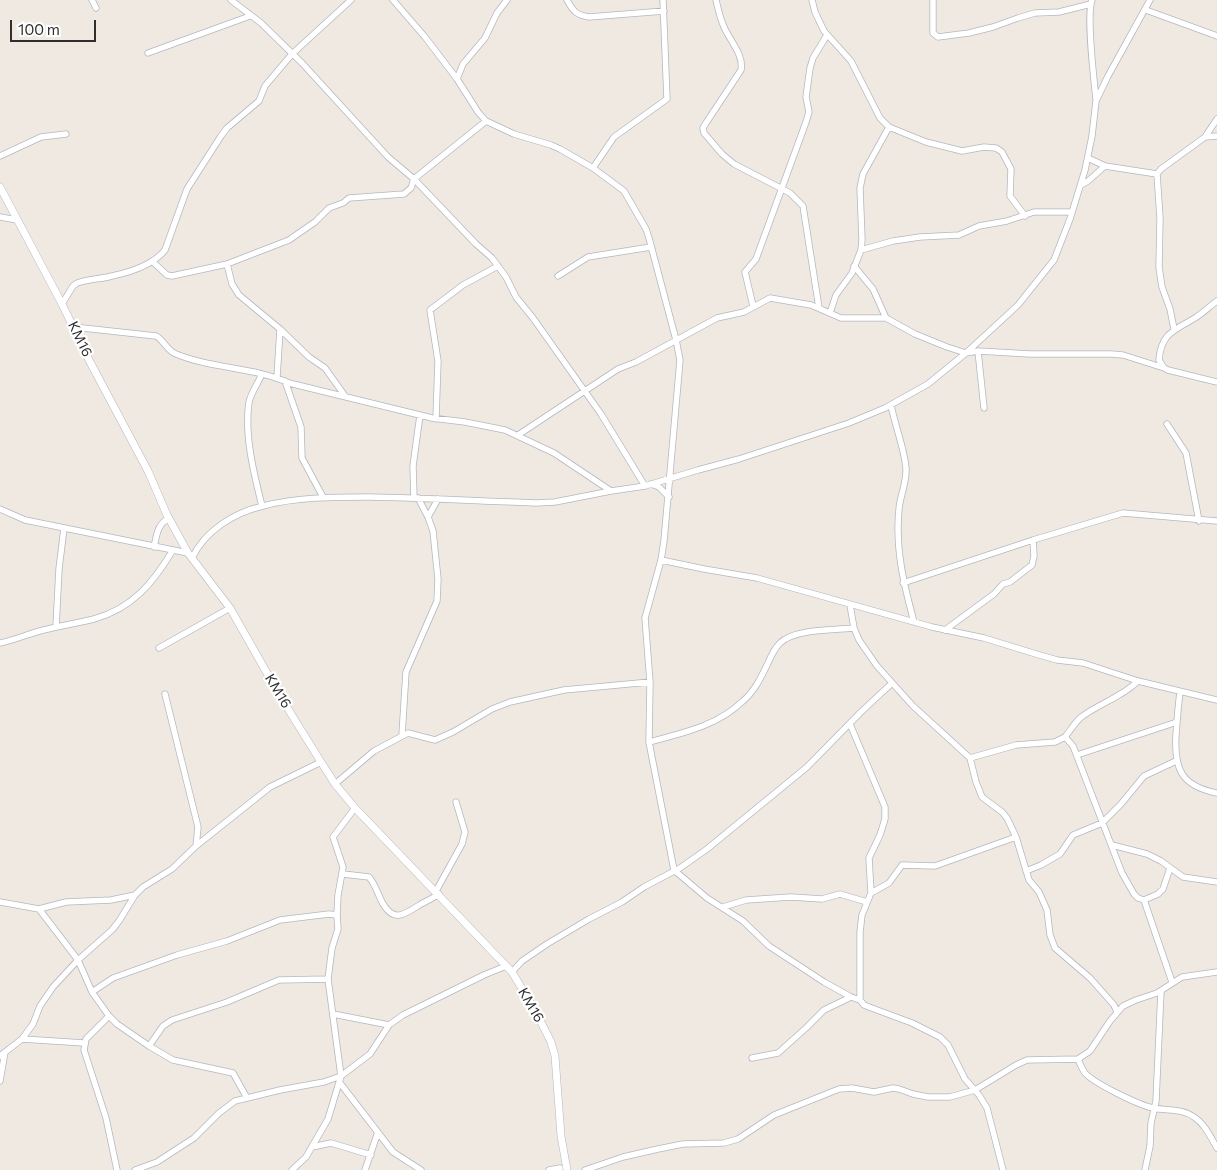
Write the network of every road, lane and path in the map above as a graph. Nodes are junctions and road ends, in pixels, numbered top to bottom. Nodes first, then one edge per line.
1 (92, 0) edge
2 (230, 0) edge
3 (351, 0) edge
4 (393, 0) edge
5 (507, 0) edge
6 (567, 0) edge
7 (663, 0) edge
8 (716, 0) edge
9 (812, 0) edge
10 (933, 0) edge
11 (1150, 0) edge
12 (1091, 2) edge
13 (96, 8) dead end
14 (1146, 10) junction
15 (664, 11) junction
16 (250, 16) junction
17 (827, 35) junction
18 (1217, 36) edge
19 (148, 52) dead end
20 (292, 54) junction
21 (457, 79) junction
22 (1096, 101) junction
23 (1217, 119) edge
24 (486, 121) junction
25 (890, 127) junction
26 (66, 134) dead end
27 (1217, 136) edge
28 (1205, 137) junction
29 (0, 156) edge
30 (1088, 158) junction
31 (1104, 166) junction
32 (593, 168) junction
33 (1157, 174) junction
34 (414, 179) junction
35 (1080, 185) junction
36 (0, 187) edge
37 (782, 188) junction
38 (1071, 212) junction
39 (1025, 216) junction
40 (0, 217) edge
41 (17, 220) junction
42 (651, 247) junction
43 (861, 250) junction
44 (153, 262) junction
45 (227, 264) junction
46 (498, 266) junction
47 (854, 266) junction
48 (558, 276) dead end
49 (1217, 301) edge
50 (62, 304) junction
51 (753, 306) junction
52 (819, 308) junction
53 (830, 313) junction
54 (886, 318) junction
55 (74, 328) junction
56 (280, 328) junction
57 (1174, 329) junction
58 (676, 340) junction
59 (978, 351) junction
60 (966, 352) junction
61 (1164, 368) junction
62 (262, 374) junction
63 (277, 377) junction
64 (285, 381) junction
65 (1217, 382) edge
66 (585, 391) junction
67 (345, 396) junction
68 (891, 405) junction
69 (984, 408) dead end
70 (420, 415) junction
71 (436, 419) junction
72 (1167, 424) dead end
73 (518, 435) junction
74 (669, 479) junction
75 (648, 485) junction
76 (611, 491) junction
77 (323, 497) junction
78 (669, 497) junction
79 (416, 498) junction
80 (438, 499) junction
81 (262, 506) junction
82 (0, 509) edge
83 (428, 517) junction
84 (169, 518) junction
85 (1200, 521) junction
86 (1217, 522) edge
87 (64, 528) junction
88 (1033, 540) junction
89 (154, 547) junction
90 (173, 550) junction
91 (190, 556) junction
92 (661, 560) junction
93 (903, 583) junction
94 (850, 605) junction
95 (230, 608) junction
96 (914, 622) junction
97 (56, 627) junction
98 (854, 628) junction
99 (945, 630) junction
100 (0, 643) edge
101 (159, 648) dead end
102 (1138, 681) junction
103 (650, 682) junction
104 (892, 684) junction
105 (1180, 692) junction
106 (164, 694) dead end
107 (1217, 700) edge
108 (1177, 722) junction
109 (850, 724) junction
110 (402, 736) junction
111 (1065, 737) junction
112 (649, 742) junction
113 (1077, 755) junction
114 (970, 758) junction
115 (1176, 761) junction
116 (321, 762) junction
117 (335, 784) junction
118 (1217, 792) edge
119 (456, 802) dead end
120 (355, 808) junction
121 (1102, 824) junction
122 (1016, 837) junction
123 (1112, 845) junction
124 (196, 846) junction
125 (1170, 868) junction
126 (674, 870) junction
127 (1026, 870) junction
128 (343, 874) junction
129 (1217, 882) edge
130 (437, 893) junction
131 (871, 893) junction
132 (135, 895) junction
133 (1144, 900) junction
134 (0, 902) edge
135 (867, 902) junction
136 (722, 907) junction
137 (39, 909) junction
138 (336, 915) junction
139 (78, 960) junction
140 (506, 966) junction
141 (512, 972) junction
142 (1217, 972) edge
143 (328, 979) junction
144 (1172, 982) junction
145 (1161, 991) junction
146 (92, 992) junction
147 (851, 997) junction
148 (860, 1000) junction
149 (1114, 1005) junction
150 (1123, 1006) junction
151 (1117, 1012) junction
152 (333, 1014) junction
153 (109, 1016) junction
154 (389, 1025) junction
155 (22, 1038) junction
156 (84, 1043) junction
157 (149, 1046) junction
158 (2, 1054) edge
159 (752, 1058) dead end
160 (1078, 1059) junction
161 (342, 1076) junction
162 (0, 1081) edge
163 (340, 1083) junction
164 (975, 1090) junction
165 (247, 1098) junction
166 (1154, 1109) junction
167 (378, 1132) junction
168 (312, 1147) junction
169 (1217, 1148) edge
170 (371, 1155) junction
171 (563, 1169) edge
172 (117, 1170) edge
173 (135, 1170) edge
174 (292, 1170) edge
175 (365, 1170) edge
176 (421, 1170) edge
177 (549, 1170) edge
178 (586, 1170) edge
179 (1003, 1170) edge
180 (1145, 1170) edge

1 - 13 street
2 - 16 street
3 - 20 street
4 - 21 street
5 - 21 street
6 - 15 street
7 - 15 street
8 - 37 street
9 - 17 street
10 - 12 street
11 - 14 street
12 - 22 street
14 - 18 street
14 - 22 street
15 - 32 street
16 - 19 street
16 - 20 street
17 - 25 street
17 - 37 street
20 - 34 street
20 - 44 street
21 - 24 street
22 - 30 street
23 - 28 street
24 - 32 street
24 - 34 street
25 - 39 street
25 - 43 street
26 - 29 street
27 - 28 street
28 - 33 street
30 - 31 street
30 - 35 street
31 - 33 street
31 - 35 street
32 - 42 street
33 - 57 street
34 - 45 street
34 - 46 street
35 - 38 street
36 - 41 street, KM16
37 - 51 street
37 - 52 street
38 - 39 street
38 - 60 street
39 - 43 street
40 - 41 street
41 - 50 street, KM16
42 - 48 street
42 - 58 street
43 - 47 street
44 - 45 street
44 - 50 street
45 - 56 street
46 - 66 street
46 - 71 street
47 - 53 street
47 - 54 street
49 - 57 street
50 - 55 street, KM16
51 - 52 street
51 - 58 street
52 - 53 street
53 - 54 street
54 - 60 street
55 - 62 street
55 - 84 street, KM16
56 - 63 street
56 - 67 street
57 - 61 street
58 - 66 street
58 - 74 street
59 - 60 street
59 - 61 street
59 - 69 street
60 - 68 street
61 - 65 street
62 - 63 street
62 - 81 street
63 - 64 street
64 - 67 street
64 - 77 street
66 - 73 street
66 - 75 street
67 - 70 street
68 - 74 street
68 - 93 street
70 - 71 street
70 - 79 street
71 - 73 street
72 - 85 street
73 - 76 street
74 - 75 street
74 - 78 street
75 - 76 street
75 - 78 street
76 - 80 street
77 - 79 street
77 - 81 street
78 - 92 street
79 - 80 street
79 - 83 street
80 - 83 street
81 - 91 street
82 - 87 street
83 - 110 street
84 - 89 street
84 - 91 street, KM16
85 - 86 street
85 - 88 street
87 - 89 street
87 - 97 street
88 - 93 street
88 - 99 street
89 - 90 street
90 - 91 street
90 - 97 street
91 - 95 street, KM16
92 - 94 street
92 - 103 street
93 - 96 street
94 - 96 street
94 - 98 street
95 - 101 street
95 - 116 street, KM16
96 - 99 street
97 - 100 street
98 - 104 street
98 - 112 street
99 - 102 street
102 - 105 street
102 - 111 street
103 - 110 street
103 - 112 street
104 - 109 street
104 - 114 street
105 - 107 street
105 - 108 street
106 - 124 street
108 - 113 street
108 - 115 street
109 - 126 street
109 - 131 street
110 - 117 street
111 - 113 street
111 - 114 street
112 - 126 street
113 - 121 street
114 - 122 street
115 - 118 street
115 - 121 street
116 - 117 street, KM16
116 - 124 street
117 - 120 street, KM16
119 - 130 street
120 - 128 street
120 - 130 street, KM16
121 - 123 street
121 - 127 street
122 - 127 street
122 - 131 street
123 - 125 street
123 - 133 street
124 - 132 street
125 - 129 street
125 - 133 street
126 - 136 street
126 - 141 street
127 - 149 street
128 - 130 street
128 - 138 street
130 - 140 street, KM16
131 - 135 street
132 - 137 street
132 - 139 street
133 - 144 street
134 - 137 street
135 - 136 street
135 - 148 street
136 - 147 street
137 - 139 street
138 - 143 street
138 - 146 street
139 - 146 street
139 - 155 street
140 - 141 street, KM16
140 - 154 street
141 - 171 street, KM16
142 - 144 street
143 - 152 street
143 - 157 street
144 - 145 street
145 - 150 street
145 - 166 street
146 - 153 street
147 - 148 street
147 - 159 street
148 - 164 street
149 - 150 street
149 - 151 street
150 - 151 street
151 - 160 street
152 - 154 street
152 - 161 street
153 - 156 street
153 - 157 street
154 - 161 street
155 - 156 street
155 - 158 street
156 - 172 street
157 - 165 street
158 - 162 street
160 - 164 street
160 - 166 street
161 - 163 street
161 - 165 street
163 - 167 street
163 - 168 street
164 - 178 street
164 - 179 street
165 - 173 street
166 - 169 street
166 - 180 street
167 - 170 street
167 - 176 street
168 - 170 street
168 - 174 street
170 - 175 street
171 - 177 street

